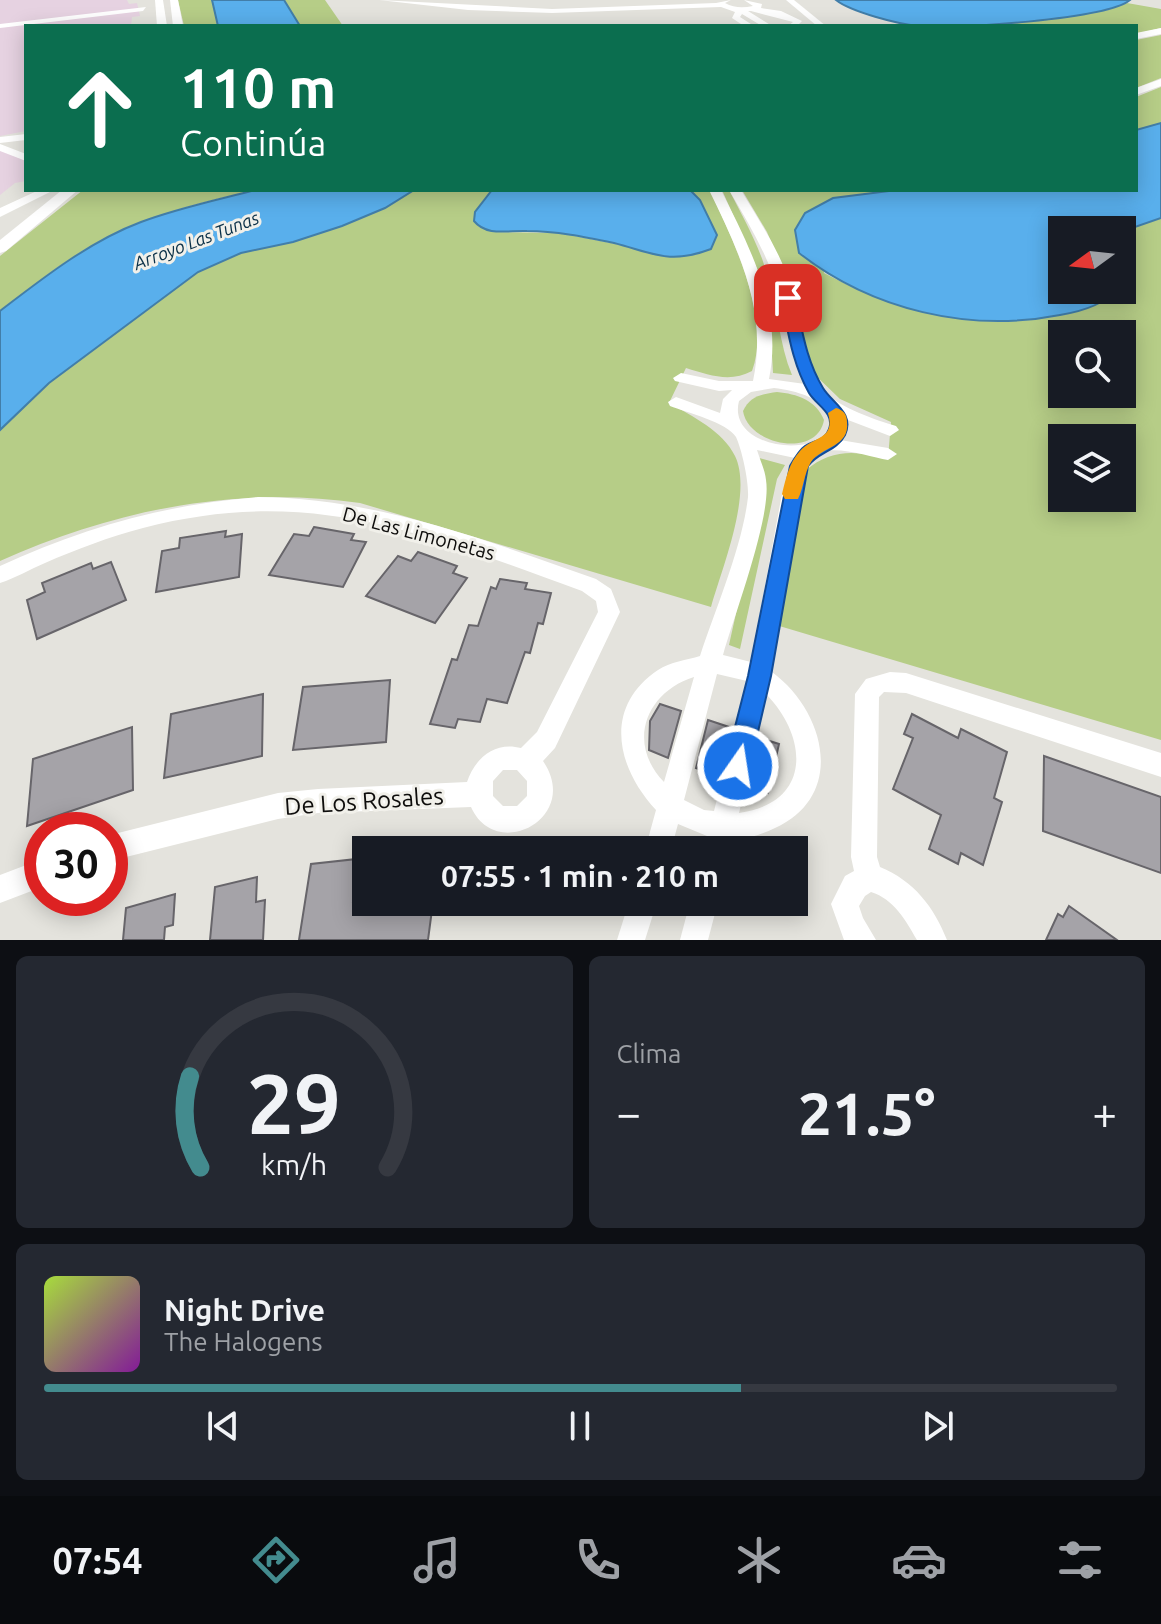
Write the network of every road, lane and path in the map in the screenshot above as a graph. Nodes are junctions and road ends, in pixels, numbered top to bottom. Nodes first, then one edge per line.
1 (159, 0) edge
2 (174, 0) edge
3 (383, 0) edge
4 (533, 0) edge
5 (790, 0) edge
6 (724, 2) edge
7 (755, 3) edge
8 (141, 4) edge
9 (430, 6) junction
10 (473, 8) junction
11 (528, 10) junction
12 (740, 10) junction
13 (458, 14) junction
14 (573, 14) junction
15 (143, 23) dead end
16 (162, 24) edge
17 (178, 24) edge
18 (746, 24) edge
19 (764, 24) edge
20 (781, 24) edge
21 (794, 24) edge
22 (820, 24) edge
23 (0, 26) edge
24 (1161, 31) edge
25 (1138, 36) edge
26 (1161, 82) edge
27 (1138, 91) edge
28 (24, 136) edge
29 (1, 143) edge
30 (24, 145) edge
31 (24, 157) edge
32 (24, 189) edge
33 (61, 192) edge
34 (716, 192) edge
35 (736, 192) edge
36 (0, 211) edge
37 (0, 229) edge
38 (0, 248) edge
39 (681, 378) dead end
40 (757, 384) junction
41 (822, 397) junction
42 (676, 402) dead end
43 (737, 430) junction
44 (890, 430) dead end
45 (818, 448) junction
46 (888, 454) dead end
47 (0, 575) edge
48 (709, 663) junction
49 (760, 676) junction
50 (526, 761) junction
51 (1161, 765) edge
52 (478, 794) junction
53 (671, 807) junction
54 (662, 836) edge
55 (717, 836) edge
56 (720, 836) edge
57 (725, 836) edge
58 (128, 844) edge
59 (869, 878) junction
60 (24, 880) edge
61 (0, 889) edge
62 (639, 916) edge
63 (700, 916) edge
64 (631, 940) edge
65 (694, 940) edge
66 (862, 940) edge
67 (933, 940) edge

1 - 16 street
2 - 17 street
3 - 9 street
4 - 11 street
5 - 22 street
6 - 12 street
6 - 14 street
7 - 12 street
7 - 20 street
7 - 21 street
8 - 15 street
8 - 23 street
9 - 10 street
9 - 13 street
10 - 11 street
10 - 13 street
11 - 14 street
12 - 18 street
12 - 19 street
13 - 14 street
24 - 25 street
26 - 27 street
28 - 29 street
29 - 30 street
29 - 31 street
32 - 36 street
33 - 36 street
33 - 37 street
33 - 38 street
34 - 40 street
35 - 41 street
39 - 40 street
40 - 41 street
40 - 43 street
41 - 44 street
41 - 45 street
42 - 43 street
43 - 45 street
43 - 48 street
45 - 46 street
45 - 49 street
47 - 50 street, De Las Limonetas
48 - 49 street
48 - 53 street
48 - 53 street
49 - 56 street
49 - 57 street
50 - 52 street
50 - 52 street
51 - 59 street
52 - 58 street, De Los Rosales
53 - 54 street
53 - 55 street
59 - 66 street
59 - 67 street
60 - 61 street
62 - 64 street
63 - 65 street

